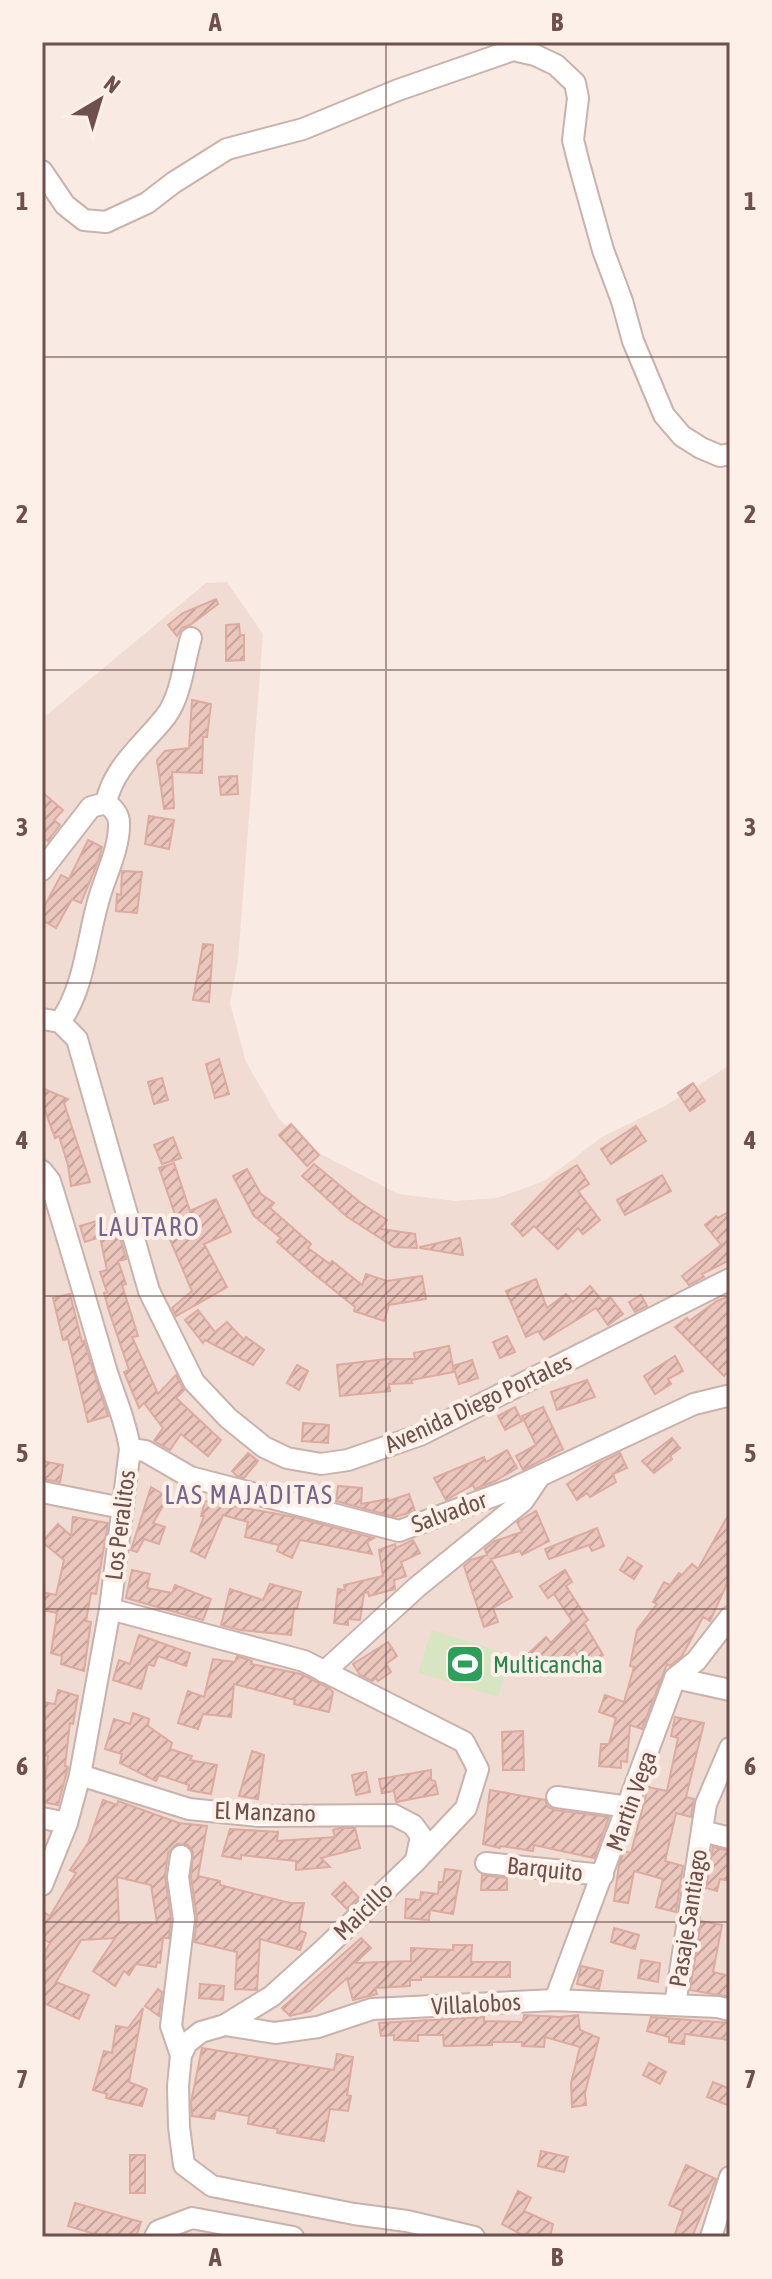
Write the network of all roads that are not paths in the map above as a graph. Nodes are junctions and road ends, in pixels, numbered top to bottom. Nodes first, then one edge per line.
1 (42, 171) edge
2 (730, 454) edge
3 (191, 638) dead end
4 (106, 803) junction
5 (42, 870) edge
6 (51, 1021) edge
7 (42, 1171) edge
8 (730, 1279) edge
9 (727, 1396) dead end
10 (130, 1449) junction
11 (540, 1476) junction
12 (42, 1492) edge
13 (122, 1508) junction
14 (110, 1609) junction
15 (730, 1617) edge
16 (324, 1672) junction
17 (675, 1678) junction
18 (730, 1690) edge
19 (730, 1748) edge
20 (80, 1775) junction
21 (557, 1797) dead end
22 (629, 1807) junction
23 (42, 1818) edge
24 (67, 1823) junction
25 (702, 1831) junction
26 (730, 1838) edge
27 (181, 1856) dead end
28 (416, 1861) junction
29 (486, 1863) dead end
30 (603, 1875) junction
31 (42, 1885) edge
32 (555, 2000) junction
33 (675, 2005) junction
34 (730, 2010) edge
35 (225, 2025) junction
36 (181, 2055) junction
37 (730, 2177) edge
38 (403, 2229) edge
39 (438, 2233) edge
40 (155, 2237) edge
41 (293, 2237) edge
42 (474, 2237) edge
43 (711, 2237) edge

1 - 2 street
3 - 4 street
4 - 5 street
4 - 6 street, Avenida Diego Portales
6 - 8 street, Avenida Diego Portales
7 - 10 street, Los Peralitos
9 - 11 street, Salvador
10 - 11 street, Salvador
10 - 13 street, Los Peralitos
11 - 16 street, Salvador
12 - 13 street
13 - 14 street, Los Peralitos
14 - 16 street, Maicillo
14 - 20 street, Los Peralitos
15 - 17 street, Martin Vega
16 - 28 street, Maicillo
17 - 18 street
17 - 22 street, Martin Vega
19 - 25 street, Pasaje Santiago
20 - 24 street, Los Peralitos
20 - 28 street, El Manzano
21 - 22 street
22 - 30 street, Martin Vega
23 - 24 street
24 - 31 street, Los Peralitos
25 - 26 street, Pasaje Santiago
25 - 33 street, Pasaje Santiago
27 - 36 street
28 - 35 street, Maicillo
29 - 30 street, Barquito
30 - 32 street, Martin Vega
32 - 33 street, Villalobos
32 - 35 street, Villalobos
33 - 34 street, Villalobos
35 - 36 street, Maicillo
36 - 38 street
37 - 43 street
38 - 39 street
39 - 42 street
40 - 41 street

